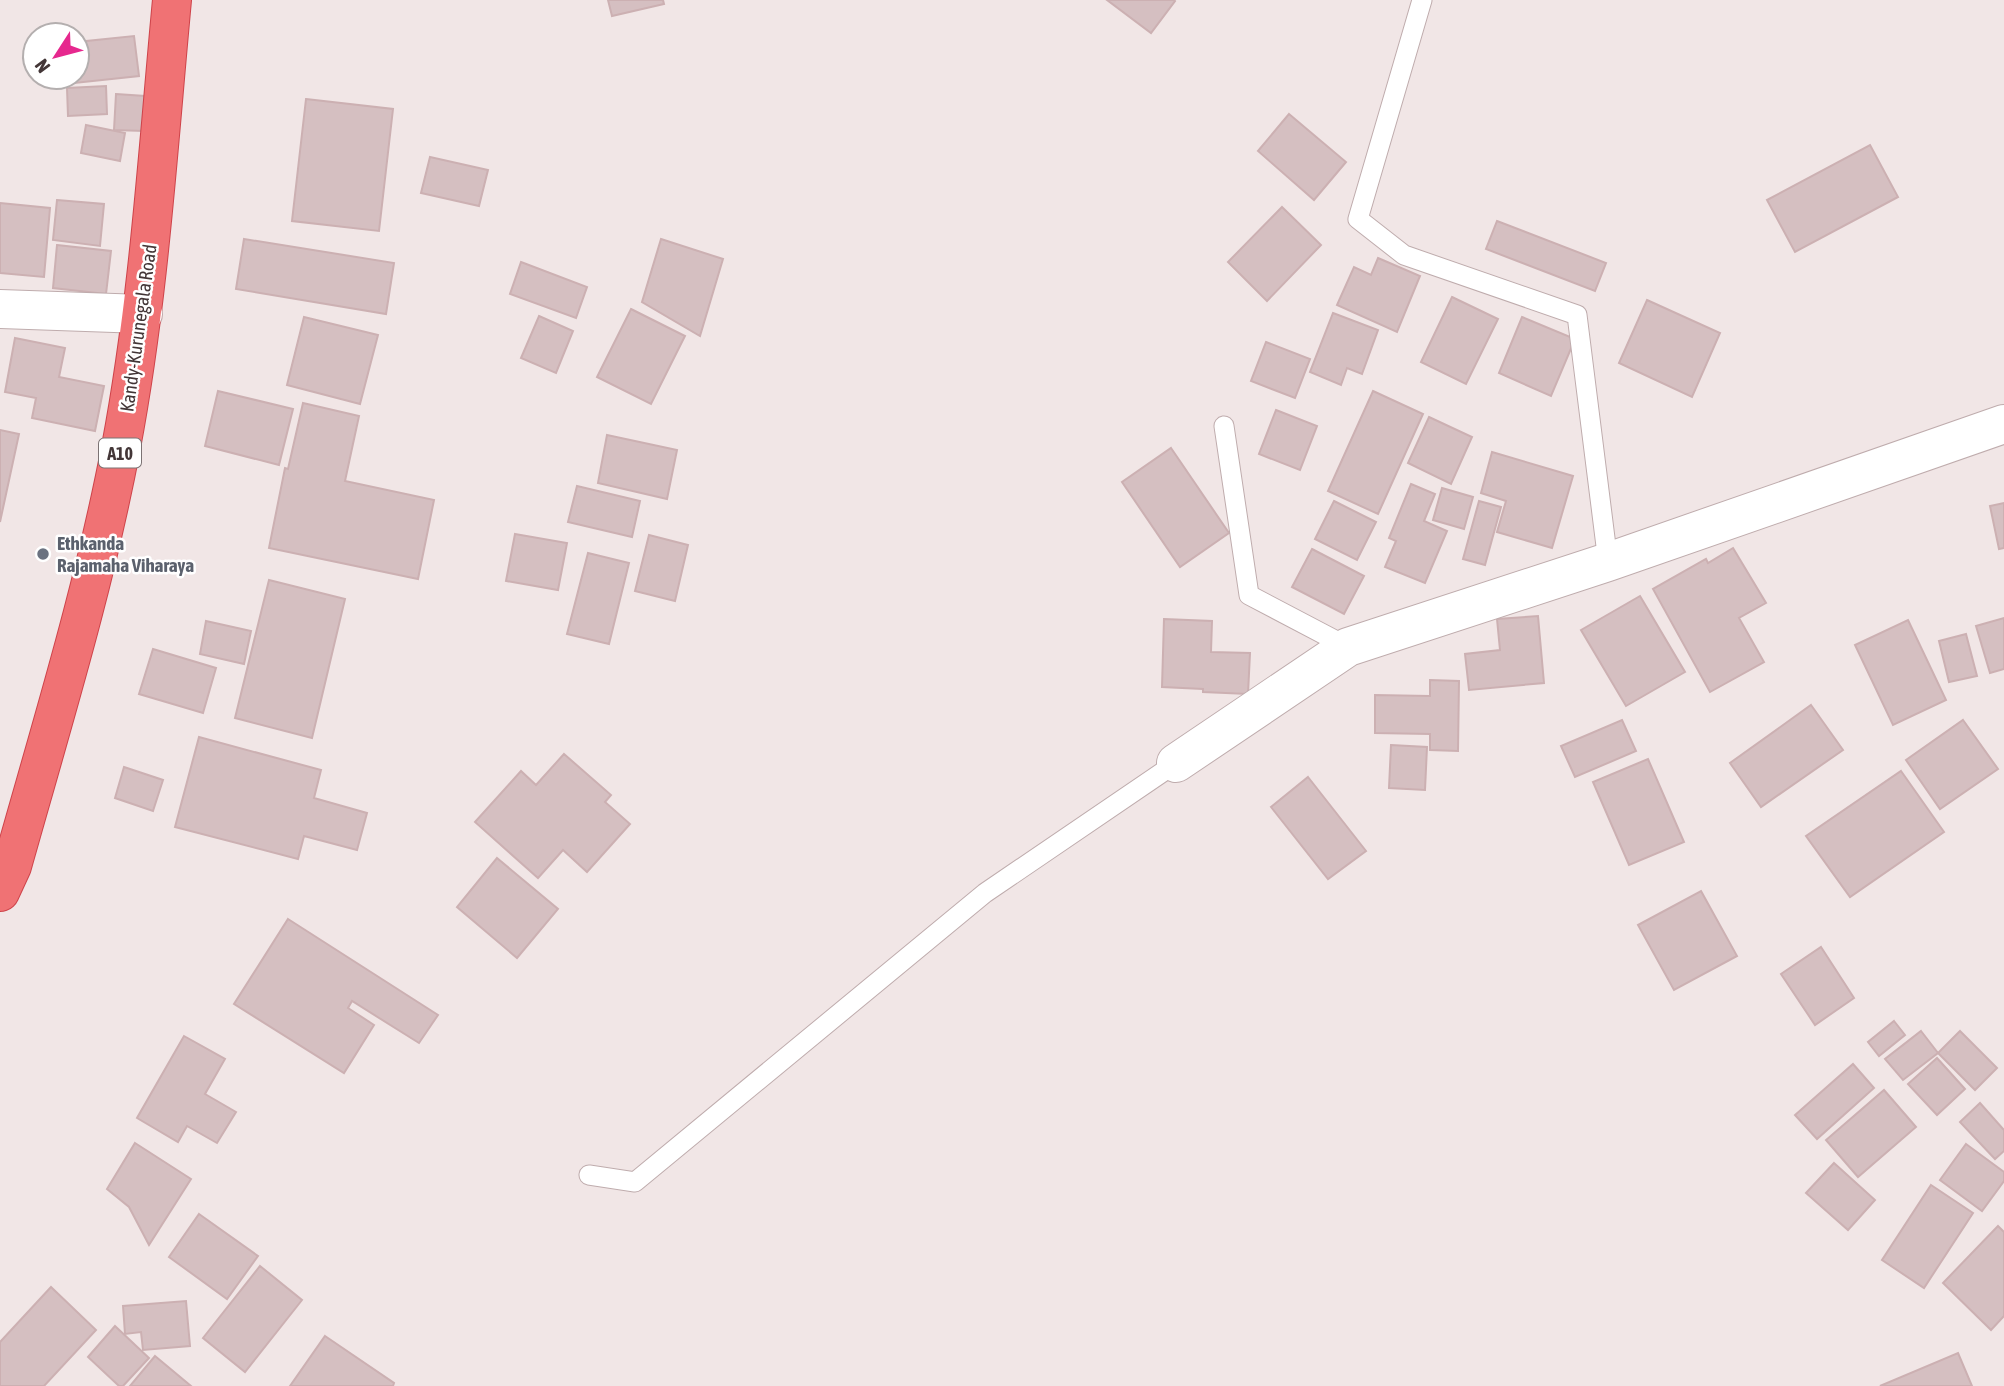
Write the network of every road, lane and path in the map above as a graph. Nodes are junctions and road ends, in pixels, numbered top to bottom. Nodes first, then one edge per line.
1 (172, 0) edge
2 (1422, 0) edge
3 (0, 309) edge
4 (143, 314) junction
5 (2004, 424) edge
6 (1224, 426) dead end
7 (1608, 562) junction
8 (1348, 647) junction
9 (1176, 764) joint
10 (0, 892) edge
11 (589, 1175) dead end

1 - 4 highway, Kandy-Kurunegala Road / A10
2 - 7 lane
3 - 4 street
4 - 10 highway, Kandy-Kurunegala Road / A10
5 - 7 street
6 - 8 lane
7 - 8 street
8 - 9 street
9 - 11 lane

